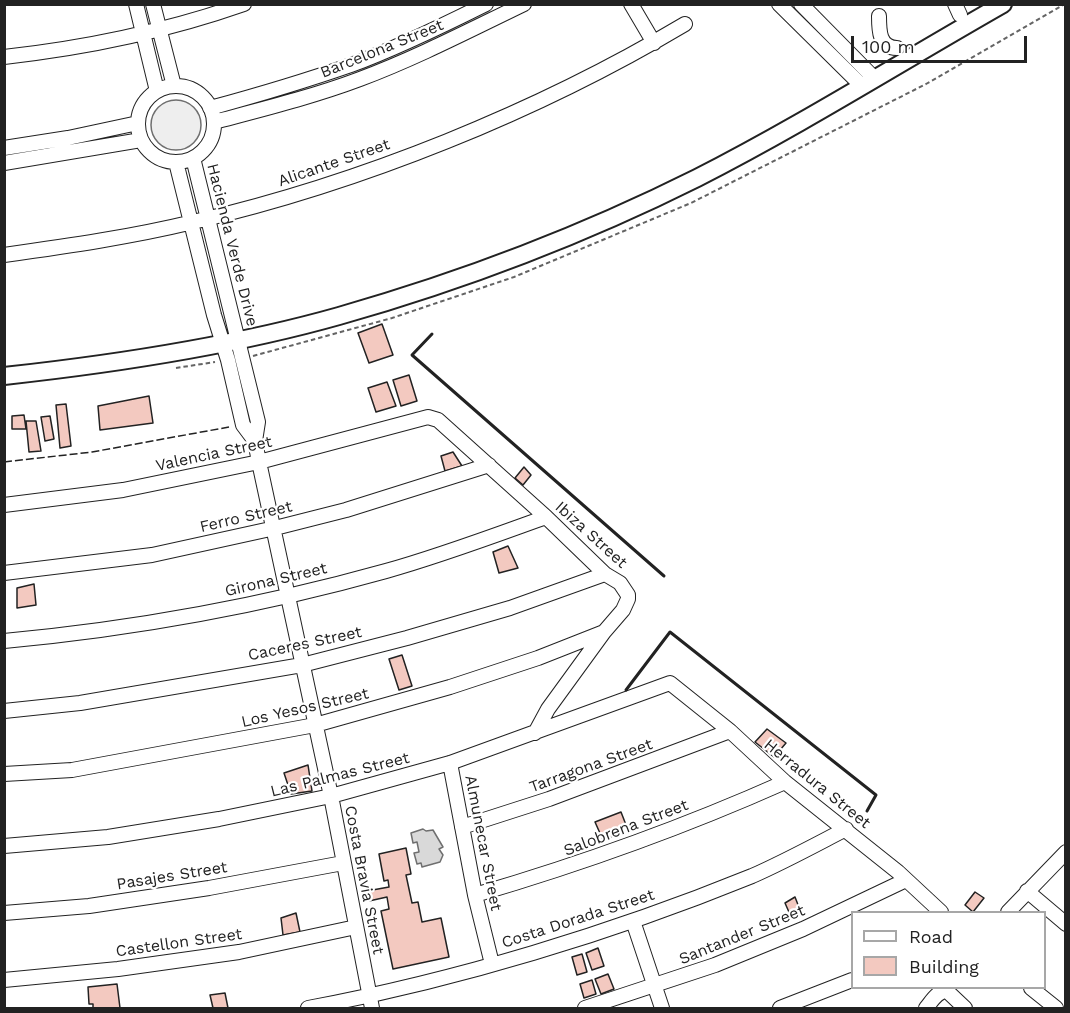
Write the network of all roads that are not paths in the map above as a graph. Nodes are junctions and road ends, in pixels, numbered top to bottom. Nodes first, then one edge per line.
1 (136, 4) edge
2 (153, 4) edge
3 (244, 4) edge
4 (486, 4) edge
5 (524, 4) edge
6 (631, 4) edge
7 (779, 4) edge
8 (801, 4) edge
9 (1003, 4) edge
10 (879, 16) dead end
11 (685, 24) dead end
12 (159, 29) junction
13 (143, 32) junction
14 (654, 43) junction
15 (897, 48) dead end
16 (4, 57) edge
17 (867, 82) junction
18 (174, 87) junction
19 (157, 91) junction
20 (210, 108) junction
21 (214, 122) junction
22 (138, 123) junction
23 (141, 140) junction
24 (4, 148) edge
25 (193, 158) junction
26 (176, 162) junction
27 (4, 163) edge
28 (208, 218) junction
29 (191, 223) junction
30 (4, 255) edge
31 (231, 341) junction
32 (4, 376) edge
33 (428, 417) joint
34 (259, 462) junction
35 (489, 465) junction
36 (4, 505) edge
37 (546, 516) junction
38 (274, 528) junction
39 (4, 573) edge
40 (605, 574) junction
41 (289, 596) junction
42 (604, 632) junction
43 (4, 641) edge
44 (302, 664) junction
45 (670, 683) joint
46 (4, 711) edge
47 (315, 725) junction
48 (730, 731) junction
49 (536, 734) junction
50 (450, 763) junction
51 (4, 774) edge
52 (785, 782) junction
53 (331, 796) junction
54 (462, 827) junction
55 (846, 829) junction
56 (4, 846) edge
57 (1065, 852) edge
58 (343, 863) junction
59 (906, 880) junction
60 (1027, 891) junction
61 (475, 895) junction
62 (940, 911) edge
63 (1009, 911) edge
64 (4, 913) edge
65 (633, 921) junction
66 (1065, 924) edge
67 (356, 927) junction
68 (492, 964) junction
69 (4, 980) edge
70 (851, 980) edge
71 (654, 986) junction
72 (1033, 989) edge
73 (370, 1003) edge
74 (308, 1008) edge
75 (585, 1008) edge
76 (662, 1008) edge
77 (780, 1008) edge
78 (926, 1008) edge
79 (965, 1008) edge
80 (1056, 1008) edge

1 - 13 street
2 - 12 street
3 - 12 street
4 - 20 street, Barcelona Street
5 - 21 street, Barcelona Street
6 - 14 street
7 - 17 street
8 - 17 street
9 - 17 main road
10 - 15 street
11 - 14 street, Alicante Street
12 - 13 street
12 - 18 street
13 - 16 street
13 - 19 street
14 - 28 street, Alicante Street
17 - 31 main road
18 - 19 street
18 - 20 street
19 - 22 street
20 - 21 street
21 - 25 street
22 - 23 street
22 - 24 street
23 - 26 street
23 - 27 street
25 - 26 street
25 - 28 street, Hacienda Verde Drive
26 - 29 street, Hacienda Verde Drive
28 - 29 street, Alicante Street
28 - 31 street, Hacienda Verde Drive
29 - 30 street, Alicante Street
29 - 31 street, Hacienda Verde Drive
31 - 32 main road
31 - 34 street, Costa Bravia Street
33 - 34 street, Valencia Street
33 - 35 street, Ibiza Street
34 - 36 street, Valencia Street
34 - 38 street, Costa Bravia Street
35 - 37 street, Ibiza Street
35 - 38 street, Ferro Street
37 - 40 street, Ibiza Street
37 - 41 street, Girona Street
38 - 39 street, Ferro Street
38 - 41 street, Costa Bravia Street
40 - 42 street, Ibiza Street
40 - 44 street, Caceres Street
41 - 43 street, Girona Street
41 - 44 street, Costa Bravia Street
42 - 47 street, Los Yesos Street
42 - 49 street, Ibiza Street
44 - 46 street, Caceres Street
44 - 47 street, Costa Bravia Street
45 - 48 street, Herradura Street
45 - 49 street, Las Palmas Street
47 - 51 street, Los Yesos Street
47 - 53 street, Costa Bravia Street
48 - 52 street, Herradura Street
48 - 54 street, Tarragona Street
49 - 50 street, Las Palmas Street
50 - 53 street, Las Palmas Street
50 - 54 street, Almunecar Street
52 - 55 street, Herradura Street
52 - 61 street, Salobrena Street
53 - 56 street, Las Palmas Street
53 - 58 street, Costa Bravia Street
54 - 61 street, Almunecar Street
55 - 59 street, Herradura Street
55 - 65 street, Costa Dorada Street
57 - 60 street
58 - 64 street, Pasajes Street
58 - 67 street, Costa Bravia Street
59 - 62 street, Herradura Street
59 - 71 street, Santander Street
60 - 63 street
60 - 66 street
61 - 68 street, Almunecar Street
65 - 68 street, Costa Dorada Street
65 - 71 street
67 - 69 street, Castellon Street
67 - 73 street, Costa Bravia Street
68 - 73 street, Costa Dorada Street
70 - 77 street
71 - 75 street, Santander Street
71 - 76 street
72 - 80 street
73 - 74 street, Costa Dorada Street
78 - 79 street

